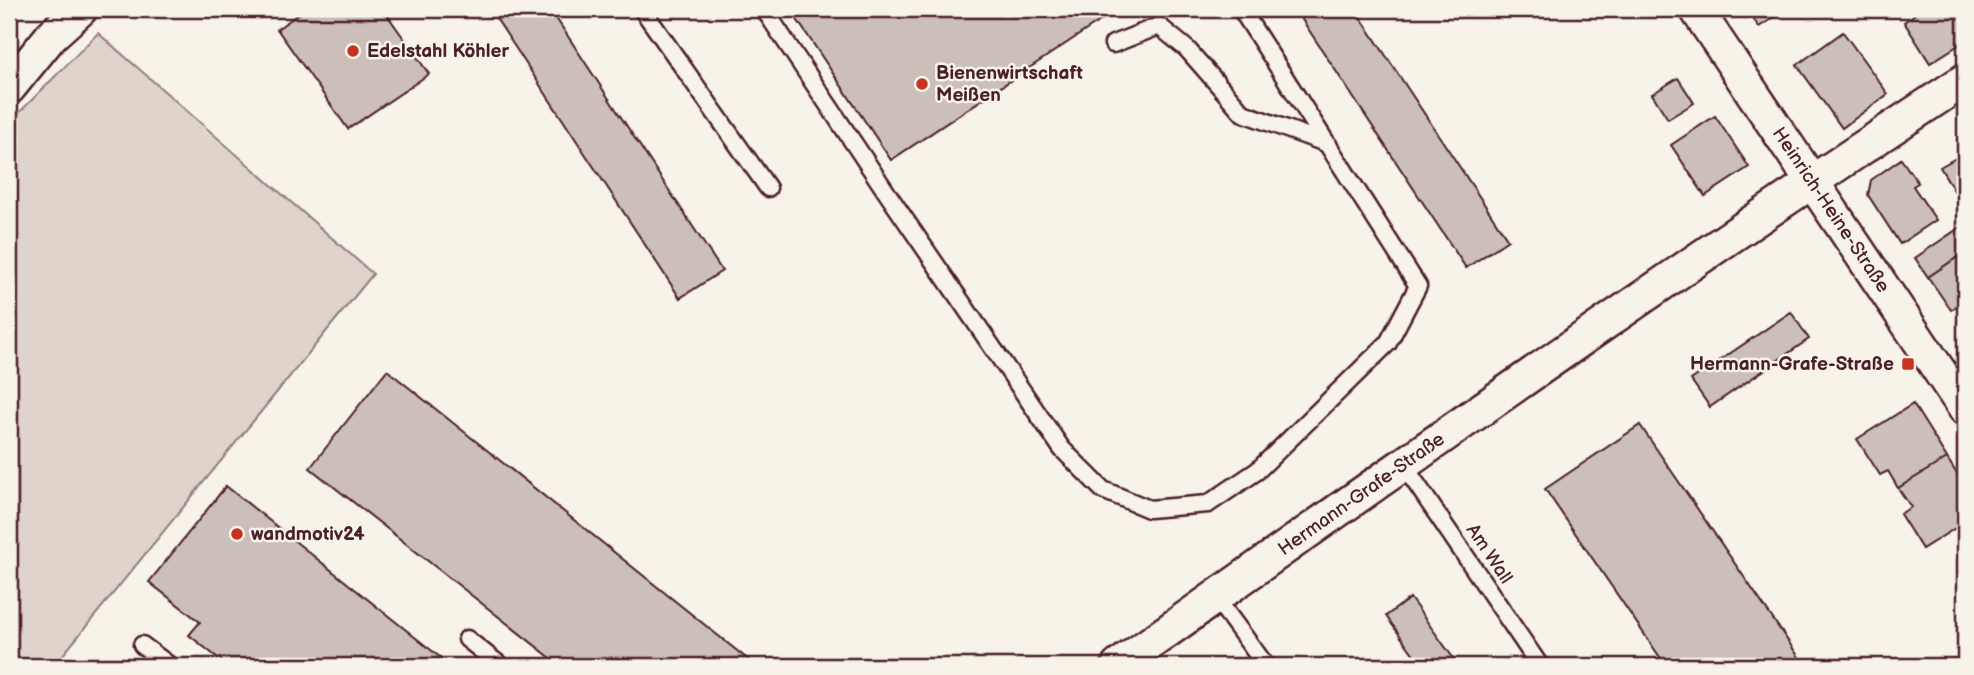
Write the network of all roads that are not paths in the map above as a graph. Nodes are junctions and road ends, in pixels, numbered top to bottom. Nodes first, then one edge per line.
1 (81, 9) edge
2 (642, 9) edge
3 (764, 9) edge
4 (1241, 9) edge
5 (1696, 9) edge
6 (1113, 44) dead end
7 (1965, 80) edge
8 (9, 88) edge
9 (1328, 144) junction
10 (1811, 181) junction
11 (768, 188) dead end
12 (1965, 409) edge
13 (1403, 464) junction
14 (1215, 597) junction
15 (467, 639) dead end
16 (142, 645) dead end
17 (170, 666) edge
18 (501, 666) edge
19 (1118, 666) edge
20 (1266, 666) edge
21 (1540, 666) edge

1 - 8 street
2 - 11 lane
3 - 9 lane
4 - 9 lane
5 - 10 street, Heinrich-Heine-Straße
6 - 9 lane
7 - 10 street, Hermann-Grafe-Straße
10 - 12 street, Heinrich-Heine-Straße
10 - 13 street, Hermann-Grafe-Straße
13 - 14 street, Hermann-Grafe-Straße
13 - 21 lane, Am Wall
14 - 19 street, Hermann-Grafe-Straße
14 - 20 lane
15 - 18 lane
16 - 17 lane

